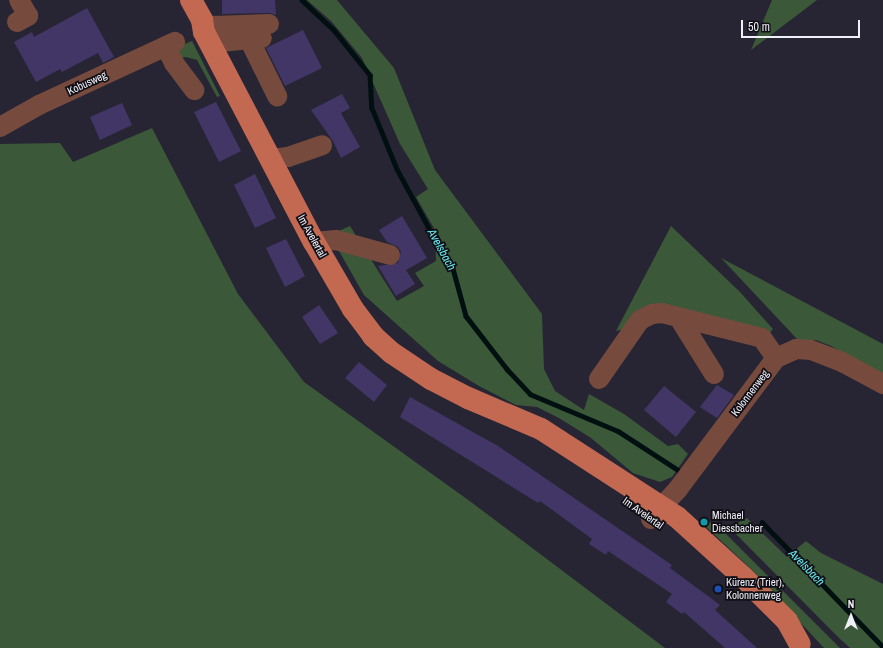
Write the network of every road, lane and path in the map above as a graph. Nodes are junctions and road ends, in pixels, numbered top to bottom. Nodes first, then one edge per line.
1 (19, 0) edge
2 (175, 0) edge
3 (191, 0) edge
4 (18, 22) dead end
5 (207, 38) junction
6 (194, 90) dead end
7 (277, 96) dead end
8 (0, 127) edge
9 (322, 145) dead end
10 (271, 159) junction
11 (314, 242) junction
12 (390, 255) dead end
13 (679, 318) junction
14 (776, 358) junction
15 (714, 374) dead end
16 (599, 379) dead end
17 (883, 384) edge
18 (468, 398) junction
19 (656, 513) junction
20 (802, 646) edge

1 - 4 street
2 - 5 main road, Im Avelertal
3 - 5 main road, Im Avelertal
5 - 7 street
5 - 10 main road, Im Avelertal
6 - 8 street, Kobusweg
9 - 10 street
10 - 11 main road, Im Avelertal
11 - 12 street
11 - 18 main road, Im Avelertal
13 - 14 street
13 - 15 street
13 - 16 street
14 - 17 street, Kolonnenweg
14 - 19 street, Kolonnenweg
18 - 19 main road, Im Avelertal
18 - 19 main road, Im Avelertal
19 - 20 main road

